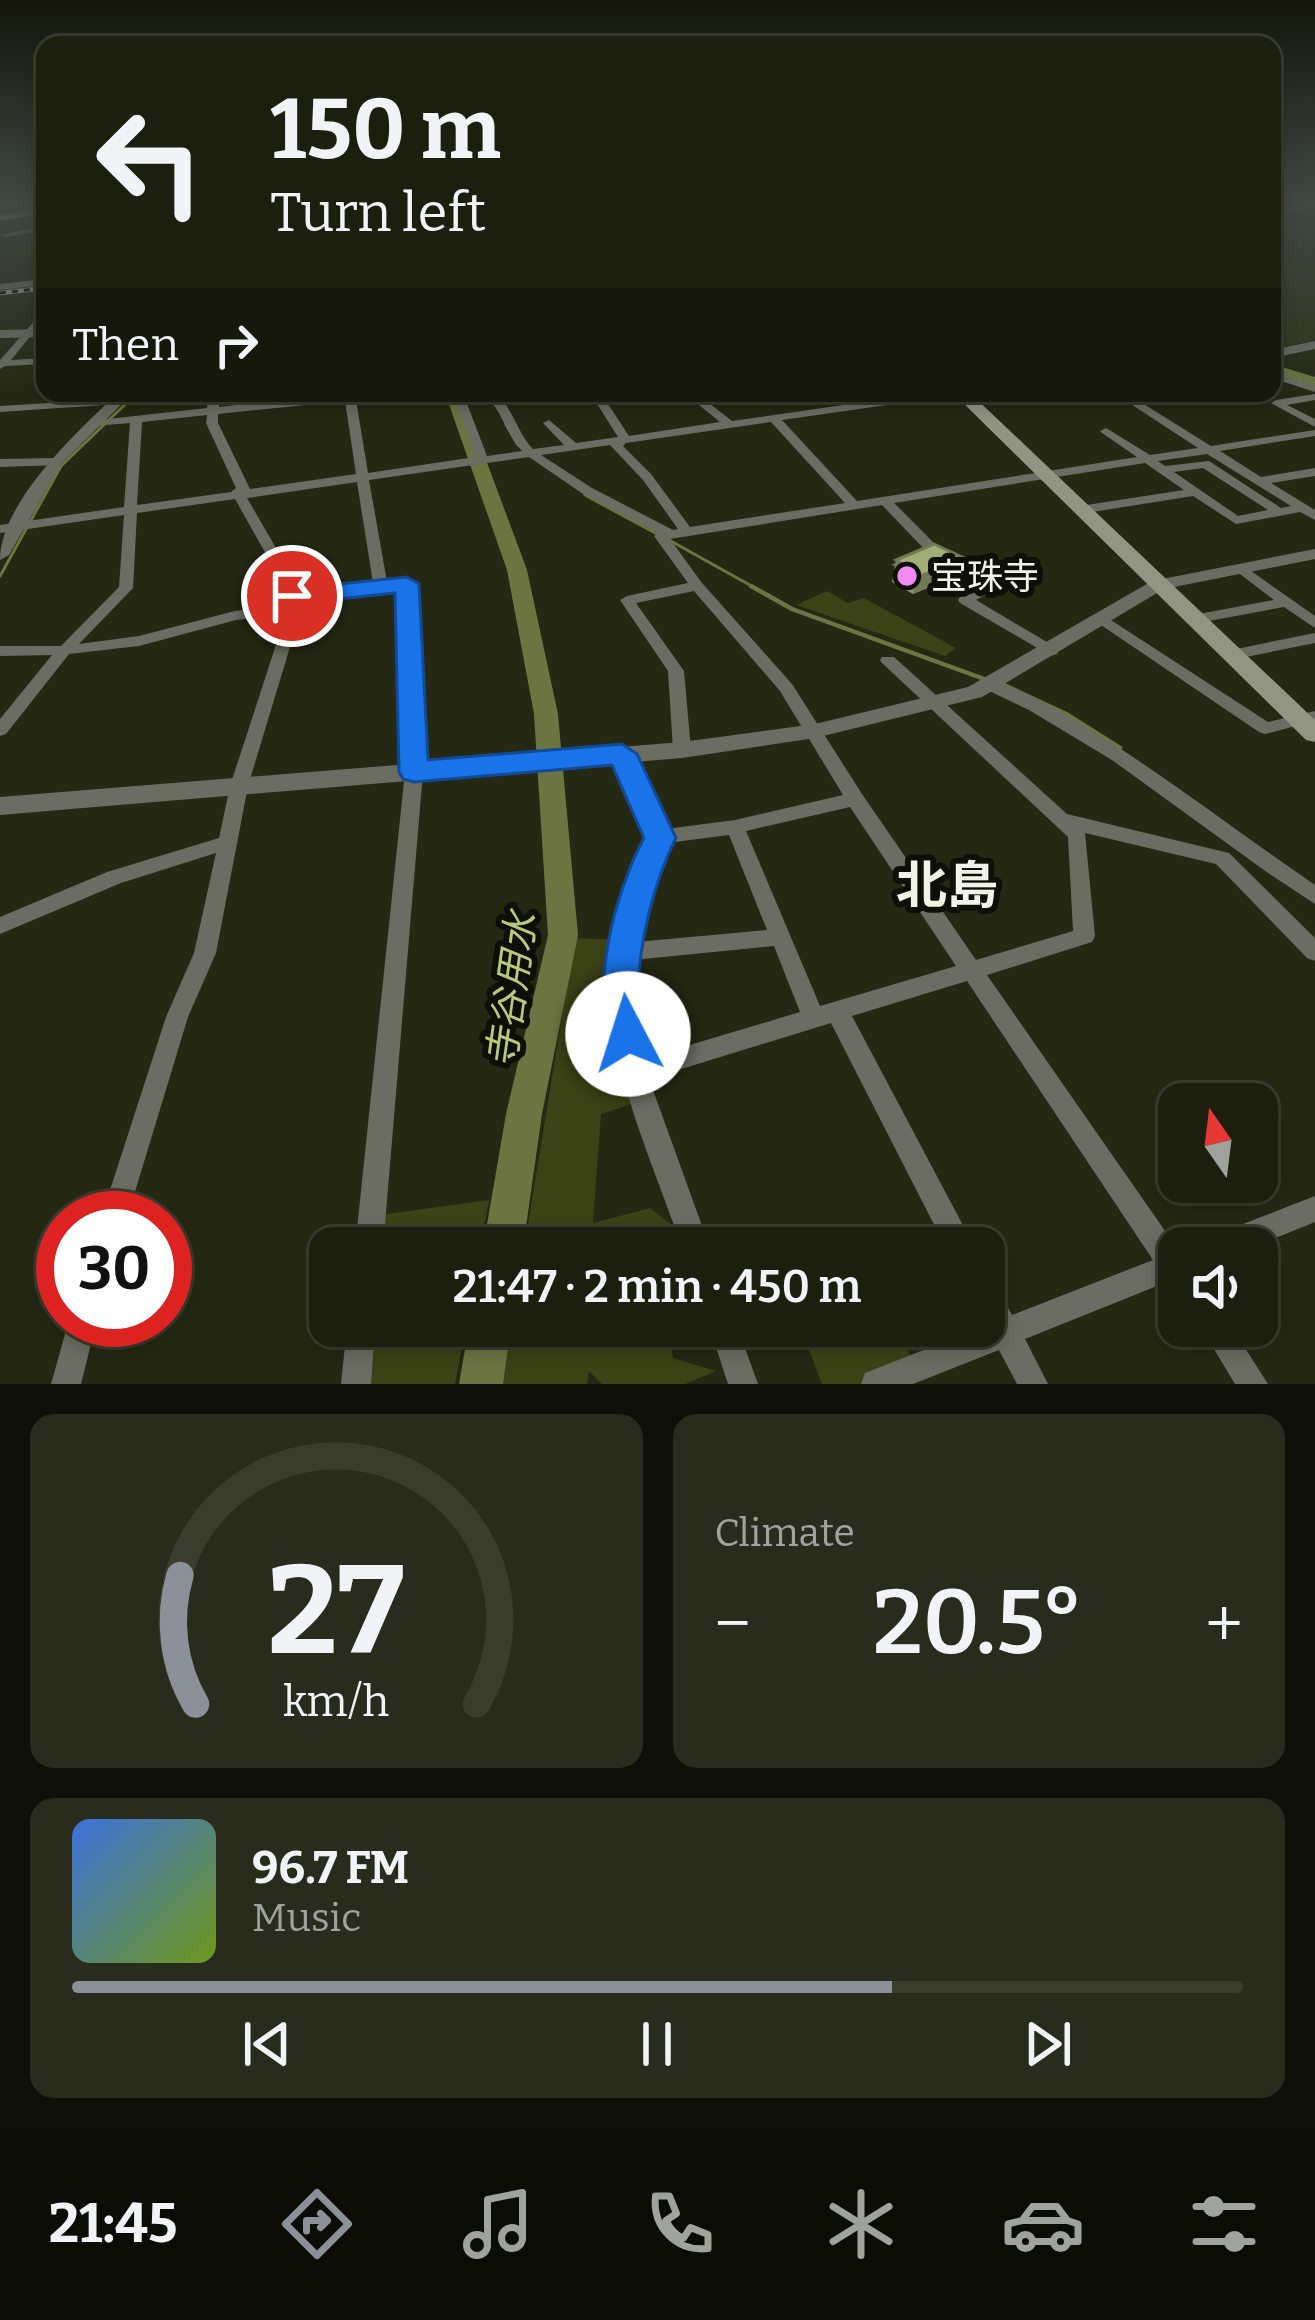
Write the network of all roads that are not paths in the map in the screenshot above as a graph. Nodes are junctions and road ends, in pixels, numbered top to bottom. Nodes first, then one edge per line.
1 (36, 283) edge
2 (0, 286) edge
3 (36, 322) edge
4 (27, 333) junction
5 (0, 334) edge
6 (36, 334) edge
7 (1315, 345) edge
8 (1281, 352) edge
9 (36, 362) edge
10 (1, 364) edge
11 (1281, 379) edge
12 (1315, 393) edge
13 (77, 402) edge
14 (117, 402) edge
15 (213, 402) edge
16 (303, 402) edge
17 (350, 402) edge
18 (461, 402) edge
19 (500, 402) edge
20 (601, 402) edge
21 (701, 402) edge
22 (858, 402) edge
23 (895, 402) edge
24 (966, 402) edge
25 (1134, 402) edge
26 (1280, 402) edge
27 (1281, 402) edge
28 (864, 406) junction
29 (0, 409) edge
30 (212, 414) junction
31 (136, 420) junction
32 (775, 420) junction
33 (94, 423) junction
34 (549, 423) dead end
35 (732, 426) junction
36 (1315, 429) edge
37 (1106, 431) dead end
38 (623, 441) junction
39 (572, 446) junction
40 (1209, 449) junction
41 (536, 453) junction
42 (482, 459) junction
43 (1147, 459) junction
44 (0, 463) edge
45 (55, 463) junction
46 (1164, 470) junction
47 (1315, 472) edge
48 (363, 475) junction
49 (1043, 475) junction
50 (1259, 481) junction
51 (240, 491) junction
52 (1195, 492) junction
53 (884, 499) junction
54 (853, 504) junction
55 (1307, 507) edge
56 (130, 509) junction
57 (1080, 510) junction
58 (1279, 512) junction
59 (9, 527) edge
60 (677, 531) junction
61 (1315, 554) edge
62 (0, 555) edge
63 (1241, 568) junction
64 (1158, 585) junction
65 (697, 586) junction
66 (381, 587) junction
67 (1286, 602) junction
68 (293, 603) junction
69 (1100, 618) junction
70 (1193, 619) junction
71 (1315, 623) edge
72 (1315, 638) edge
73 (0, 651) edge
74 (63, 652) junction
75 (1051, 652) junction
76 (1231, 655) junction
77 (888, 660) dead end
78 (997, 683) junction
79 (935, 703) junction
80 (1310, 723) edge
81 (0, 730) edge
82 (815, 731) junction
83 (682, 750) junction
84 (622, 754) junction
85 (414, 772) junction
86 (239, 786) junction
87 (855, 799) junction
88 (0, 806) edge
89 (1065, 820) junction
90 (735, 827) junction
91 (660, 838) junction
92 (227, 842) junction
93 (1222, 858) junction
94 (1283, 874) junction
95 (1315, 896) edge
96 (0, 926) edge
97 (781, 937) junction
98 (627, 952) junction
99 (1315, 952) edge
100 (972, 969) junction
101 (825, 1014) junction
102 (636, 1072) junction
103 (122, 1191) edge
104 (1315, 1209) edge
105 (371, 1227) edge
106 (689, 1227) edge
107 (949, 1227) edge
108 (1270, 1227) edge
109 (1158, 1240) edge
110 (1158, 1275) edge
111 (1006, 1334) junction
112 (76, 1347) edge
113 (360, 1347) edge
114 (730, 1347) edge
115 (1228, 1347) edge
116 (66, 1384) edge
117 (356, 1384) edge
118 (742, 1384) edge
119 (876, 1384) edge
120 (1033, 1384) edge
121 (1253, 1384) edge

1 - 2 street
3 - 4 street
4 - 5 street
4 - 6 street
4 - 10 street
7 - 8 street
9 - 10 street
11 - 12 street
12 - 27 street
13 - 29 street
14 - 33 street
15 - 30 street
16 - 30 street
17 - 48 street
18 - 42 street
19 - 41 street
20 - 38 street
21 - 35 street
22 - 28 street
23 - 28 street
24 - 49 main road
25 - 40 street
26 - 36 street
28 - 32 street
30 - 31 street
30 - 51 street
31 - 33 street
31 - 56 street
32 - 35 street
32 - 54 street
33 - 45 street
34 - 39 street
35 - 38 street
36 - 40 street
37 - 43 street
38 - 39 street
38 - 60 street
39 - 41 street
40 - 43 street
40 - 50 street
41 - 42 street
41 - 60 street
42 - 48 street
43 - 46 street
43 - 49 street
44 - 45 street
45 - 59 street
46 - 52 street
46 - 58 street
47 - 50 street
48 - 51 street
48 - 66 street
49 - 53 street
49 - 57 main road
50 - 55 street
51 - 56 street
51 - 68 street
52 - 57 street
52 - 58 street
53 - 54 street
53 - 75 street
54 - 60 street
55 - 58 street
56 - 59 street
56 - 74 street
57 - 64 main road
59 - 62 street
60 - 65 street
61 - 63 street
63 - 64 street
63 - 67 street
64 - 69 street
64 - 70 main road
65 - 82 street
65 - 83 street
66 - 68 street
66 - 85 street
67 - 70 street
67 - 71 street
68 - 74 street
68 - 86 street
69 - 75 street
69 - 80 street
70 - 76 main road
72 - 76 street
73 - 74 street
74 - 81 street
75 - 78 street
76 - 80 main road
77 - 79 street
78 - 79 street
78 - 94 street
79 - 82 street
79 - 89 street
82 - 83 street
82 - 87 street
83 - 84 street
84 - 85 street
84 - 91 street
85 - 86 street
85 - 105 street
86 - 88 street
86 - 92 street
87 - 90 street
87 - 100 street
89 - 93 street
89 - 100 street
90 - 91 street
90 - 97 street
91 - 98 street
92 - 96 street
92 - 103 street
93 - 94 street
93 - 99 street
94 - 95 street
97 - 98 street
97 - 101 street
98 - 102 street
100 - 101 street
100 - 109 street
101 - 102 street
101 - 107 street
102 - 106 street
104 - 108 street
110 - 111 street
111 - 119 street
111 - 120 street
112 - 116 street
113 - 117 street
114 - 118 street
115 - 121 street

